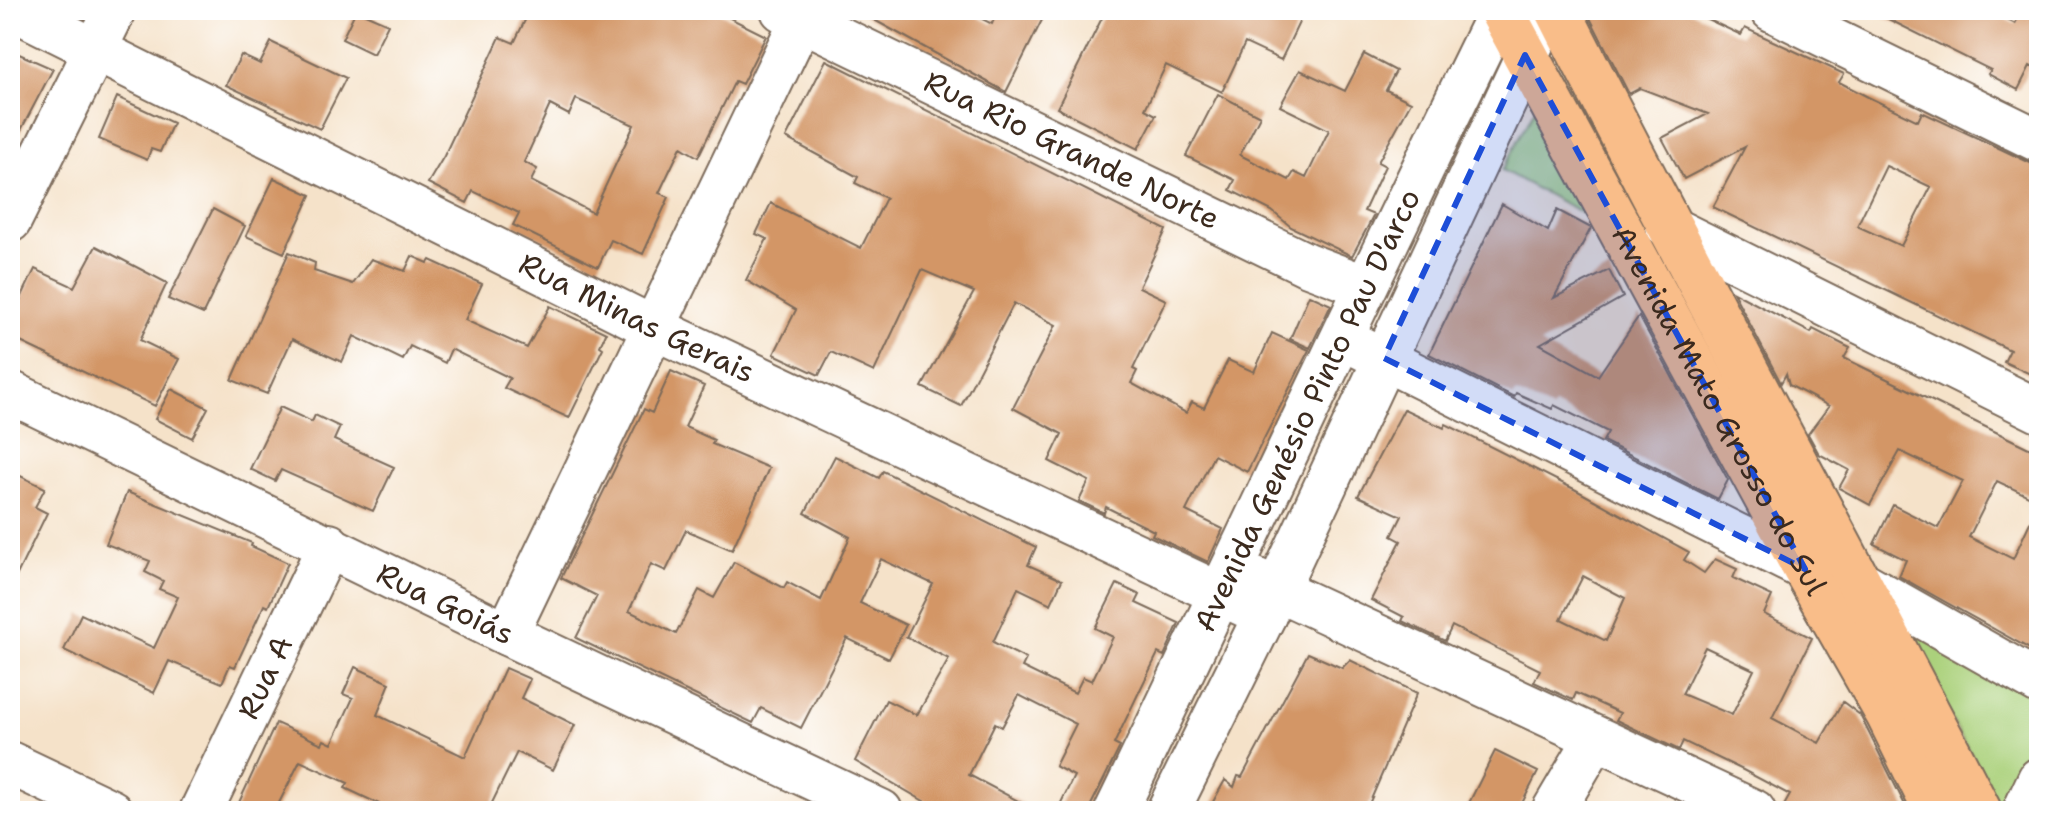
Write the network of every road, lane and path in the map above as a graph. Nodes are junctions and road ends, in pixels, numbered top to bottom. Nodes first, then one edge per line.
1 (15, 10) edge
2 (115, 10) edge
3 (1501, 10) edge
4 (1548, 10) edge
5 (1558, 10) edge
6 (1772, 10) edge
7 (797, 13) edge
8 (96, 50) junction
9 (1525, 55) junction
10 (2039, 141) edge
11 (10, 221) edge
12 (1667, 226) junction
13 (1364, 286) junction
14 (652, 327) junction
15 (1341, 338) junction
16 (1384, 358) junction
17 (10, 392) edge
18 (2039, 411) edge
19 (329, 545) junction
20 (1805, 569) junction
21 (1228, 581) junction
22 (1861, 582) junction
23 (1271, 602) junction
24 (507, 634) junction
25 (2039, 683) edge
26 (1596, 738) junction
27 (10, 763) edge
28 (2039, 779) edge
29 (867, 808) edge
30 (111, 811) edge
31 (201, 811) edge
32 (1116, 811) edge
33 (1168, 811) edge
34 (1553, 811) edge
35 (1754, 811) edge
36 (1936, 811) edge
37 (1979, 811) edge
38 (2024, 811) edge

1 - 8 street, Rua Minas Gerais
2 - 8 street
3 - 9 main road, Avenida Mato Grosso do Sul
3 - 13 street, Avenida Genésio Pinto Pau D'arco
4 - 9 street, Avenida Genésio Pinto Pau D'arco
5 - 12 main road, Avenida Mato Grosso do Sul
6 - 10 street
7 - 13 street, Rua Rio Grande Norte
7 - 14 street
8 - 11 street
8 - 14 street, Rua Minas Gerais
9 - 16 street, Avenida Genésio Pinto Pau D'arco
9 - 20 main road, Avenida Mato Grosso do Sul
12 - 18 street
12 - 22 main road, Avenida Mato Grosso do Sul
13 - 15 street, Avenida Genésio Pinto Pau D'arco
14 - 21 street, Rua Minas Gerais
14 - 24 street
15 - 16 street
15 - 21 street, Avenida Genésio Pinto Pau D'arco
16 - 20 street
16 - 23 street, Avenida Genésio Pinto Pau D'arco
17 - 19 street, Rua Goiás
19 - 24 street, Rua Goiás
19 - 31 street, Rua A
20 - 36 main road, Avenida Mato Grosso do Sul
21 - 23 street, Rua Minas Gerais
21 - 32 street, Avenida Genésio Pinto Pau D'arco
22 - 25 street
22 - 37 main road, Avenida Mato Grosso do Sul
23 - 26 street, Rua Minas Gerais
23 - 33 street, Avenida Genésio Pinto Pau D'arco
24 - 29 street, Rua Goiás
26 - 34 street
26 - 35 street, Rua Minas Gerais
27 - 30 street
28 - 38 street

